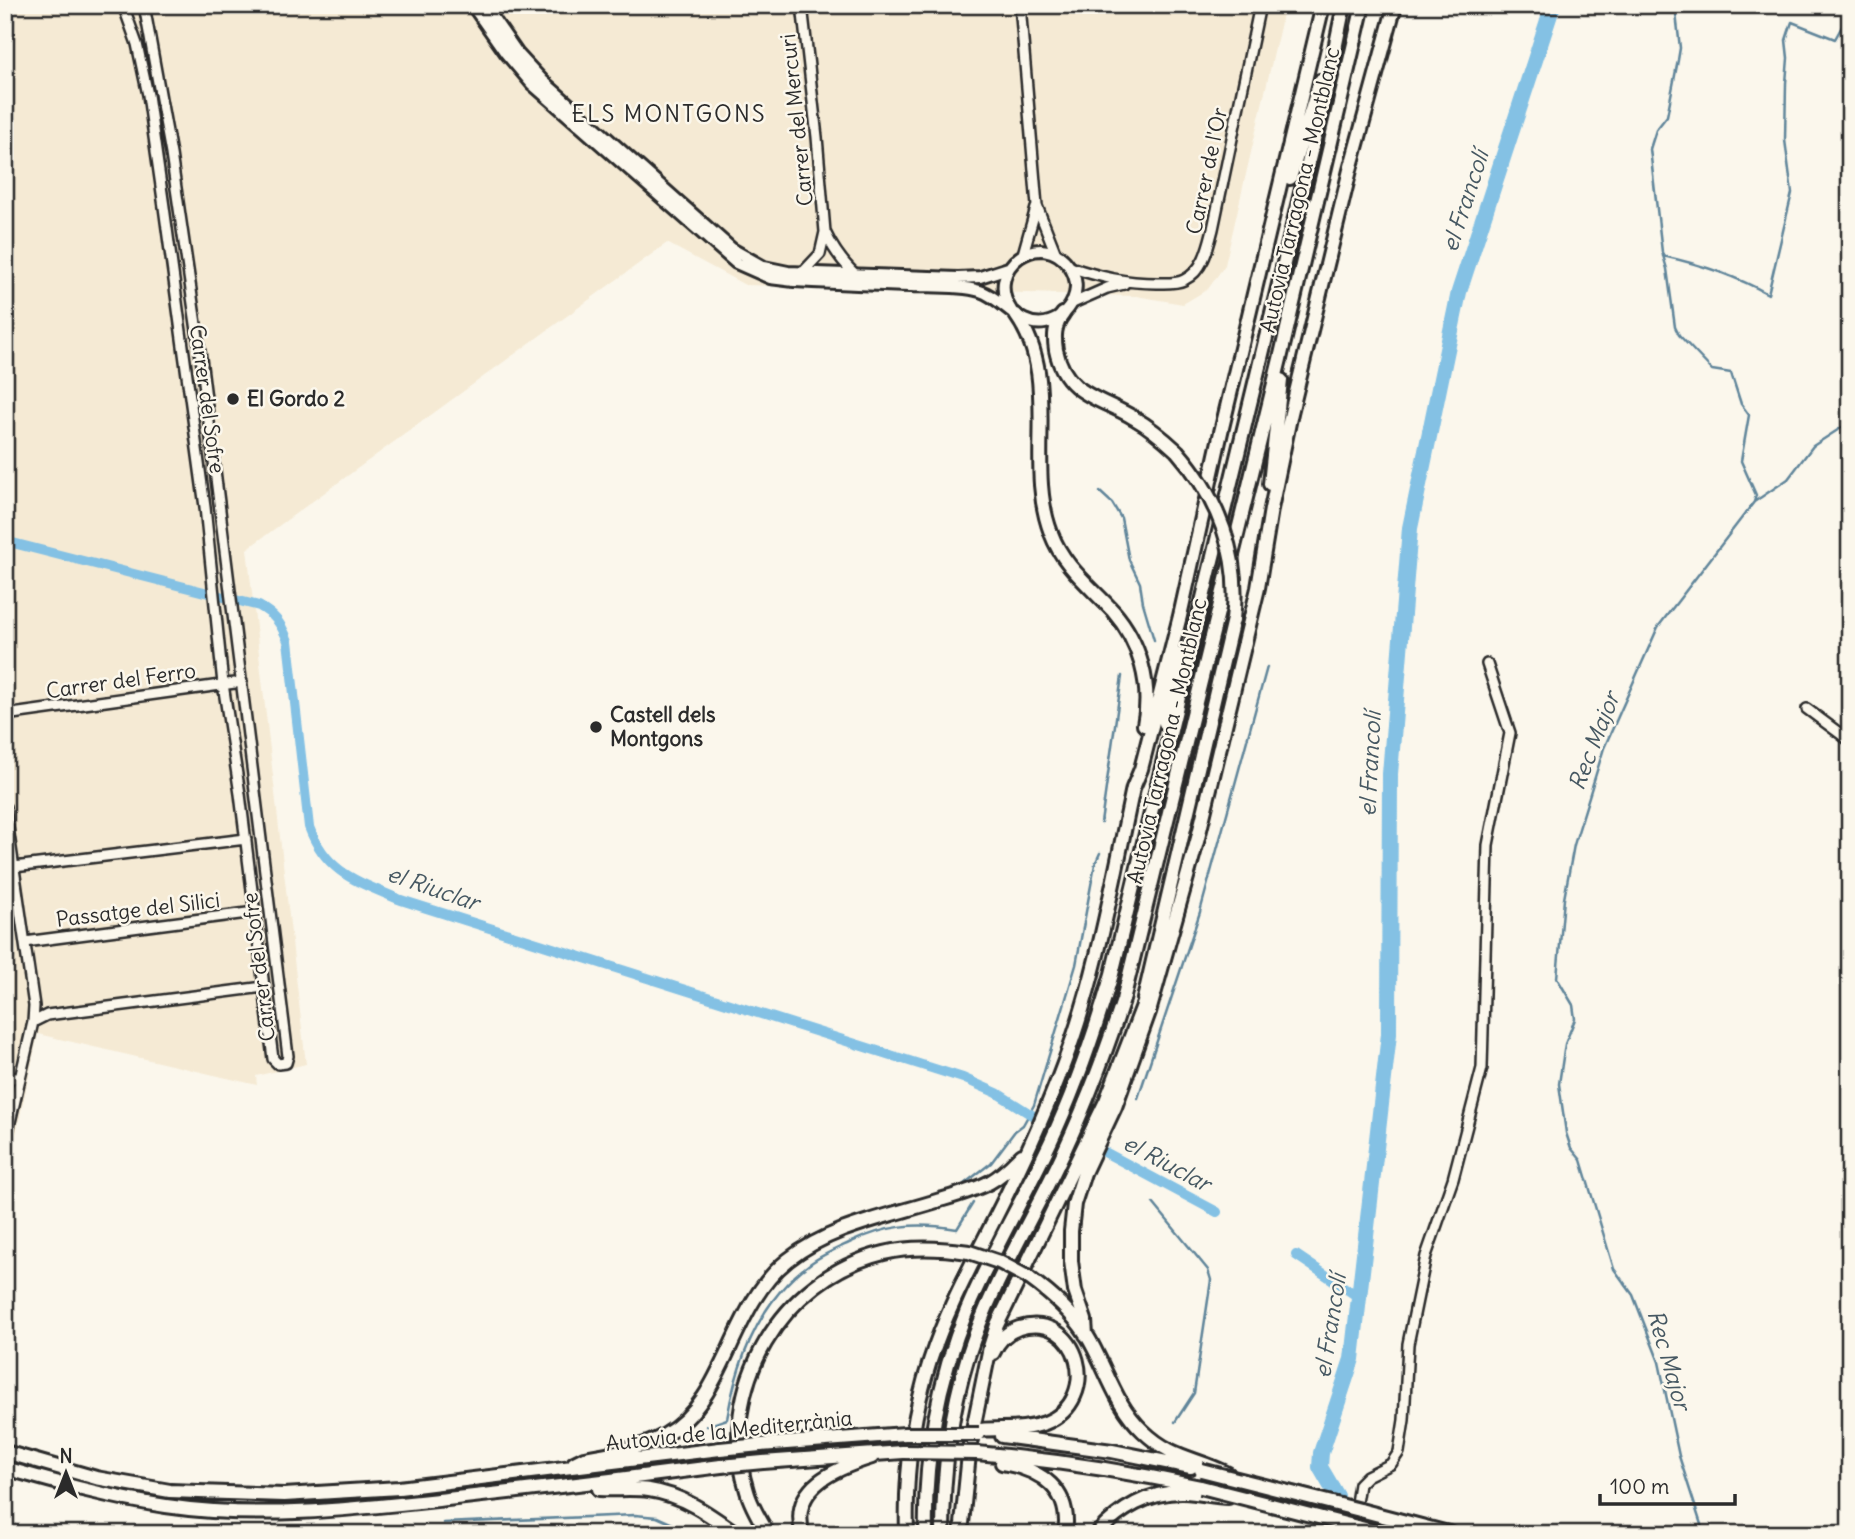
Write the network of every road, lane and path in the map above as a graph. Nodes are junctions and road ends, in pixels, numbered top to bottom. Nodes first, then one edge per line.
1 (123, 5) edge
2 (144, 5) edge
3 (472, 5) edge
4 (484, 5) edge
5 (802, 5) edge
6 (1020, 5) edge
7 (1259, 5) edge
8 (1323, 5) edge
9 (1344, 5) edge
10 (1363, 5) edge
11 (1395, 5) edge
12 (1334, 49) junction
13 (1037, 206) junction
14 (825, 232) junction
15 (1023, 254) junction
16 (1056, 254) junction
17 (1264, 259) junction
18 (1070, 267) junction
19 (1008, 268) junction
20 (803, 272) junction
21 (856, 275) junction
22 (1129, 283) junction
23 (1073, 303) junction
24 (1013, 312) junction
25 (1063, 314) junction
26 (1280, 359) junction
27 (1271, 509) junction
28 (1180, 615) junction
29 (1487, 664) dead end
30 (242, 682) junction
31 (223, 684) junction
32 (1807, 709) dead end
33 (5, 715) edge
34 (1850, 741) edge
35 (1161, 769) junction
36 (1133, 788) junction
37 (5, 807) edge
38 (246, 839) junction
39 (14, 867) junction
40 (255, 912) junction
41 (25, 942) junction
42 (1164, 954) junction
43 (264, 987) junction
44 (1142, 1006) junction
45 (33, 1022) junction
46 (5, 1076) edge
47 (20, 1079) junction
48 (5, 1144) edge
49 (1028, 1149) junction
50 (1086, 1335) junction
51 (987, 1366) junction
52 (980, 1432) junction
53 (5, 1452) edge
54 (889, 1452) junction
55 (977, 1456) junction
56 (1202, 1466) junction
57 (5, 1468) edge
58 (558, 1470) junction
59 (575, 1485) junction
60 (965, 1486) junction
61 (1200, 1491) junction
62 (906, 1505) junction
63 (1354, 1530) edge
64 (737, 1534) edge
65 (768, 1534) edge
66 (803, 1534) edge
67 (900, 1534) edge
68 (907, 1534) edge
69 (926, 1534) edge
70 (943, 1534) edge
71 (961, 1534) edge
72 (967, 1534) edge
73 (1065, 1534) edge
74 (1097, 1534) edge
75 (1383, 1534) edge
76 (1452, 1534) edge

1 - 31 street, Carrer del Sofre
2 - 30 street, Carrer del Sofre
3 - 24 main road
4 - 20 main road
5 - 14 street, Carrer del Mercuri
6 - 13 street
7 - 22 street, Carrer de l'Or
8 - 17 highway
9 - 12 highway, Autovia Tarragona - Montblanc
10 - 26 highway, Autovia Tarragona - Montblanc
11 - 27 highway
12 - 17 highway
12 - 35 highway, Autovia Tarragona - Montblanc
13 - 15 street
13 - 16 street
14 - 20 street, Carrer del Mercuri
14 - 21 street, Carrer del Mercuri
15 - 16 main road
15 - 19 main road
16 - 18 main road
17 - 28 highway
18 - 22 street, Carrer de l'Or
18 - 23 main road
19 - 21 main road
19 - 24 main road
20 - 21 main road
22 - 23 street, Carrer de l'Or
23 - 25 main road
24 - 25 main road
24 - 36 highway
25 - 44 highway, bridge
26 - 27 highway
26 - 70 highway, Autovia Tarragona - Montblanc
27 - 42 highway
28 - 35 highway
28 - 36 highway
29 - 63 street
30 - 31 street, Carrer del Ferro
30 - 43 street, Carrer del Sofre
31 - 33 street, Carrer del Ferro
31 - 38 street, Carrer del Sofre
32 - 34 street
35 - 69 highway, Autovia Tarragona - Montblanc
36 - 49 highway
37 - 39 street
38 - 39 street
38 - 40 street, Carrer del Sofre
39 - 41 street
40 - 41 street, Passatge del Silici
40 - 43 street, Carrer del Sofre
41 - 45 street
42 - 44 highway
42 - 50 highway
43 - 45 street
44 - 51 highway
45 - 47 street
46 - 47 street
47 - 48 street
49 - 58 highway
49 - 62 highway
50 - 56 highway
50 - 65 highway, bridge
51 - 52 highway
51 - 60 highway
52 - 56 highway
52 - 58 highway, Autovia de la Mediterrània, bridge
53 - 58 highway, Autovia de la Mediterrània
54 - 55 highway, Autovia de la Mediterrània, bridge
54 - 59 highway, Autovia de la Mediterrània, bridge
54 - 66 highway
55 - 61 highway
55 - 73 highway
56 - 76 highway, bridge
57 - 59 highway, Autovia de la Mediterrània
59 - 64 highway
60 - 71 highway
60 - 72 highway
61 - 63 highway, bridge
61 - 74 highway
62 - 67 highway
62 - 68 highway
63 - 75 highway

